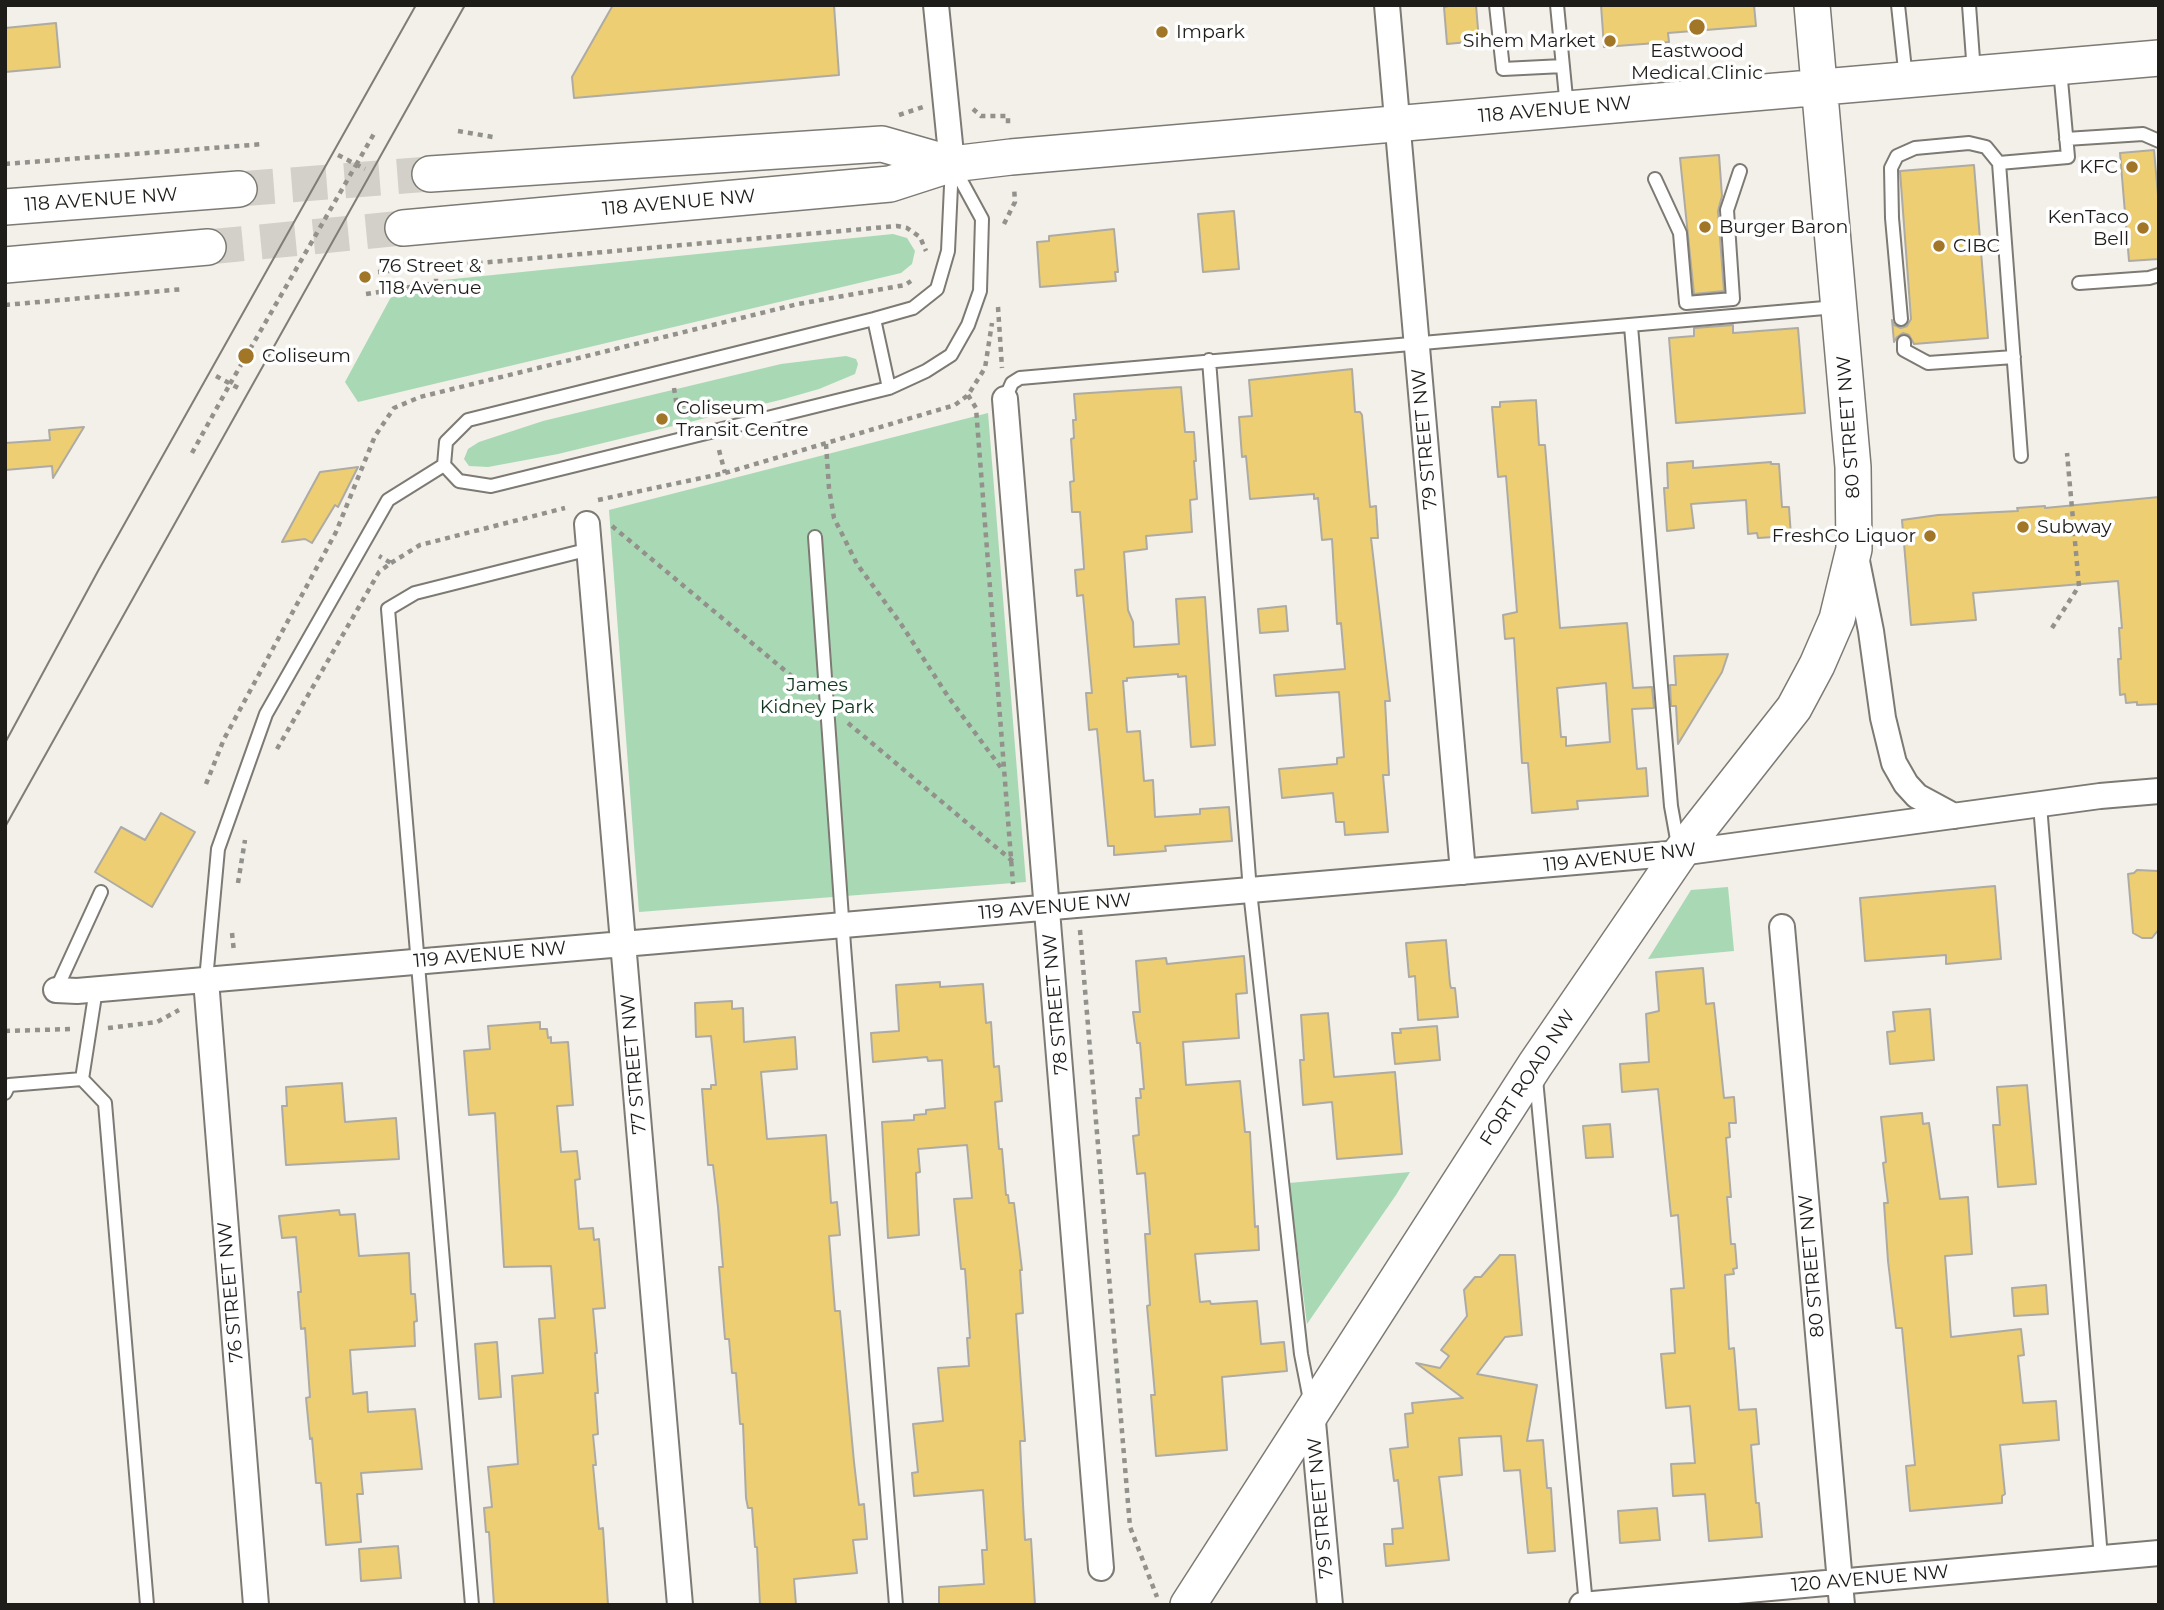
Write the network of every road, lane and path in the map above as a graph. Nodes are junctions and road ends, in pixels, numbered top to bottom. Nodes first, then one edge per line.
1 (936, 5) edge
2 (1387, 5) edge
3 (1496, 5) edge
4 (1556, 5) edge
5 (1812, 5) edge
6 (1898, 5) edge
7 (1969, 5) edge
8 (2159, 58) edge
9 (1563, 66) junction
10 (2060, 66) junction
11 (1975, 73) junction
12 (1906, 79) junction
13 (1821, 87) junction
14 (1567, 109) junction
15 (1397, 124) junction
16 (375, 132) dead end
17 (2066, 139) junction
18 (2159, 141) edge
19 (264, 144) dead end
20 (338, 155) dead end
21 (1999, 163) junction
22 (5, 164) edge
23 (356, 164) junction
24 (952, 164) junction
25 (365, 170) dead end
26 (1740, 171) dead end
27 (430, 174) tunnel mouth
28 (1655, 179) dead end
29 (239, 189) tunnel mouth
30 (5, 207) edge
31 (403, 228) tunnel mouth
32 (208, 247) tunnel mouth
33 (5, 265) edge
34 (436, 268) dead end
35 (2159, 275) edge
36 (2079, 283) dead end
37 (184, 289) dead end
38 (366, 294) dead end
39 (5, 305) edge
40 (1840, 306) junction
41 (874, 319) junction
42 (1901, 319) dead end
43 (1631, 326) junction
44 (663, 337) dead end
45 (1416, 342) junction
46 (1904, 342) dead end
47 (2014, 356) junction
48 (1209, 360) junction
49 (670, 370) junction
50 (216, 376) dead end
51 (230, 384) junction
52 (888, 388) junction
53 (242, 390) dead end
54 (968, 394) junction
55 (1005, 399) junction
56 (714, 431) junction
57 (825, 444) junction
58 (192, 453) dead end
59 (2067, 453) dead end
60 (2021, 456) dead end
61 (444, 465) junction
62 (725, 473) junction
63 (582, 511) junction
64 (815, 537) dead end
65 (590, 549) junction
66 (1854, 550) junction
67 (391, 563) dead end
68 (379, 572) dead end
69 (2052, 628) dead end
70 (272, 759) dead end
71 (1003, 771) junction
72 (1011, 780) dead end
73 (2159, 791) edge
74 (2040, 805) junction
75 (1954, 816) junction
76 (247, 829) dead end
77 (1679, 853) junction
78 (1463, 872) junction
79 (1250, 891) junction
80 (101, 892) dead end
81 (1014, 892) dead end
82 (236, 894) dead end
83 (1078, 905) junction
84 (1048, 908) junction
85 (843, 925) junction
86 (1782, 927) dead end
87 (232, 929) dead end
88 (624, 944) junction
89 (234, 961) dead end
90 (419, 961) junction
91 (206, 980) junction
92 (96, 989) junction
93 (57, 990) joint
94 (1535, 1065) junction
95 (82, 1079) junction
96 (5, 1093) edge
97 (1312, 1411) junction
98 (2159, 1553) edge
99 (2101, 1558) junction
100 (1101, 1568) dead end
101 (1841, 1593) edge
102 (147, 1605) edge
103 (257, 1605) edge
104 (472, 1605) edge
105 (680, 1605) edge
106 (896, 1605) edge
107 (1161, 1605) edge
108 (1188, 1605) edge
109 (1330, 1605) edge
110 (1585, 1605) edge

1 - 24 street
2 - 15 street, 79 STREET NW
3 - 9 lane
4 - 9 lane
5 - 13 main road, 80 STREET NW
6 - 12 lane
7 - 11 lane
8 - 10 main road, 118 AVENUE NW
9 - 14 lane
10 - 11 main road, 118 AVENUE NW
10 - 17 lane
11 - 12 main road, 118 AVENUE NW
12 - 13 main road, 118 AVENUE NW
13 - 14 main road, 118 AVENUE NW
13 - 40 main road, 80 STREET NW
14 - 15 main road, 118 AVENUE NW
15 - 24 main road, 118 AVENUE NW
15 - 45 street, 79 STREET NW
16 - 23 path
17 - 18 lane
17 - 21 lane
19 - 22 path
20 - 23 path
21 - 42 lane
21 - 47 lane
23 - 25 path, bridge
23 - 51 path, bridge
24 - 27 main road, 118 AVENUE NW
24 - 31 main road, 118 AVENUE NW
24 - 41 lane
24 - 52 lane
26 - 28 lane
29 - 30 main road, 118 AVENUE NW
32 - 33 main road
34 - 38 path
35 - 36 lane
37 - 39 path
40 - 43 lane
40 - 66 main road, 80 STREET NW
41 - 49 lane
41 - 52 lane
43 - 45 lane
43 - 77 lane
44 - 49 path
45 - 48 lane
45 - 78 street, 79 STREET NW
46 - 47 lane
47 - 60 lane
48 - 55 lane
48 - 79 lane
49 - 56 path
49 - 61 lane
50 - 51 path
51 - 53 path
51 - 58 path
52 - 56 lane
54 - 55 path
54 - 57 path
54 - 71 path
55 - 84 street, 78 STREET NW
56 - 61 lane
56 - 62 path
57 - 62 path
57 - 71 path
59 - 69 path
61 - 91 lane
62 - 63 path
63 - 65 street, 77 STREET NW
63 - 67 path
64 - 85 lane
65 - 88 street, 77 STREET NW
65 - 90 lane
66 - 75 street, 80 STREET NW
66 - 77 main road, FORT ROAD NW
68 - 70 path
71 - 72 path
71 - 81 path
73 - 74 street, 119 AVENUE NW
74 - 75 street, 119 AVENUE NW
74 - 99 lane
75 - 77 street, 119 AVENUE NW
76 - 82 path
77 - 78 street, 119 AVENUE NW
77 - 94 main road, FORT ROAD NW
78 - 79 street, 119 AVENUE NW
79 - 83 street, 119 AVENUE NW
79 - 97 lane
80 - 93 lane, 119 AVENUE NW
83 - 84 street, 119 AVENUE NW
83 - 107 path
84 - 85 street, 119 AVENUE NW
84 - 100 street, 78 STREET NW
85 - 88 street, 119 AVENUE NW
85 - 106 lane
86 - 101 street, 80 STREET NW
87 - 89 path
88 - 90 street, 119 AVENUE NW
88 - 105 street, 77 STREET NW
90 - 91 street, 119 AVENUE NW
90 - 104 lane
91 - 92 street, 119 AVENUE NW
91 - 103 street, 76 STREET NW
92 - 93 street, 119 AVENUE NW
92 - 95 lane
94 - 97 main road, FORT ROAD NW
94 - 110 lane
95 - 96 lane
95 - 102 lane
97 - 108 main road, FORT ROAD NW
97 - 109 street, 79 STREET NW
98 - 99 street, 120 AVENUE NW
99 - 101 street, 120 AVENUE NW
101 - 110 street, 120 AVENUE NW

